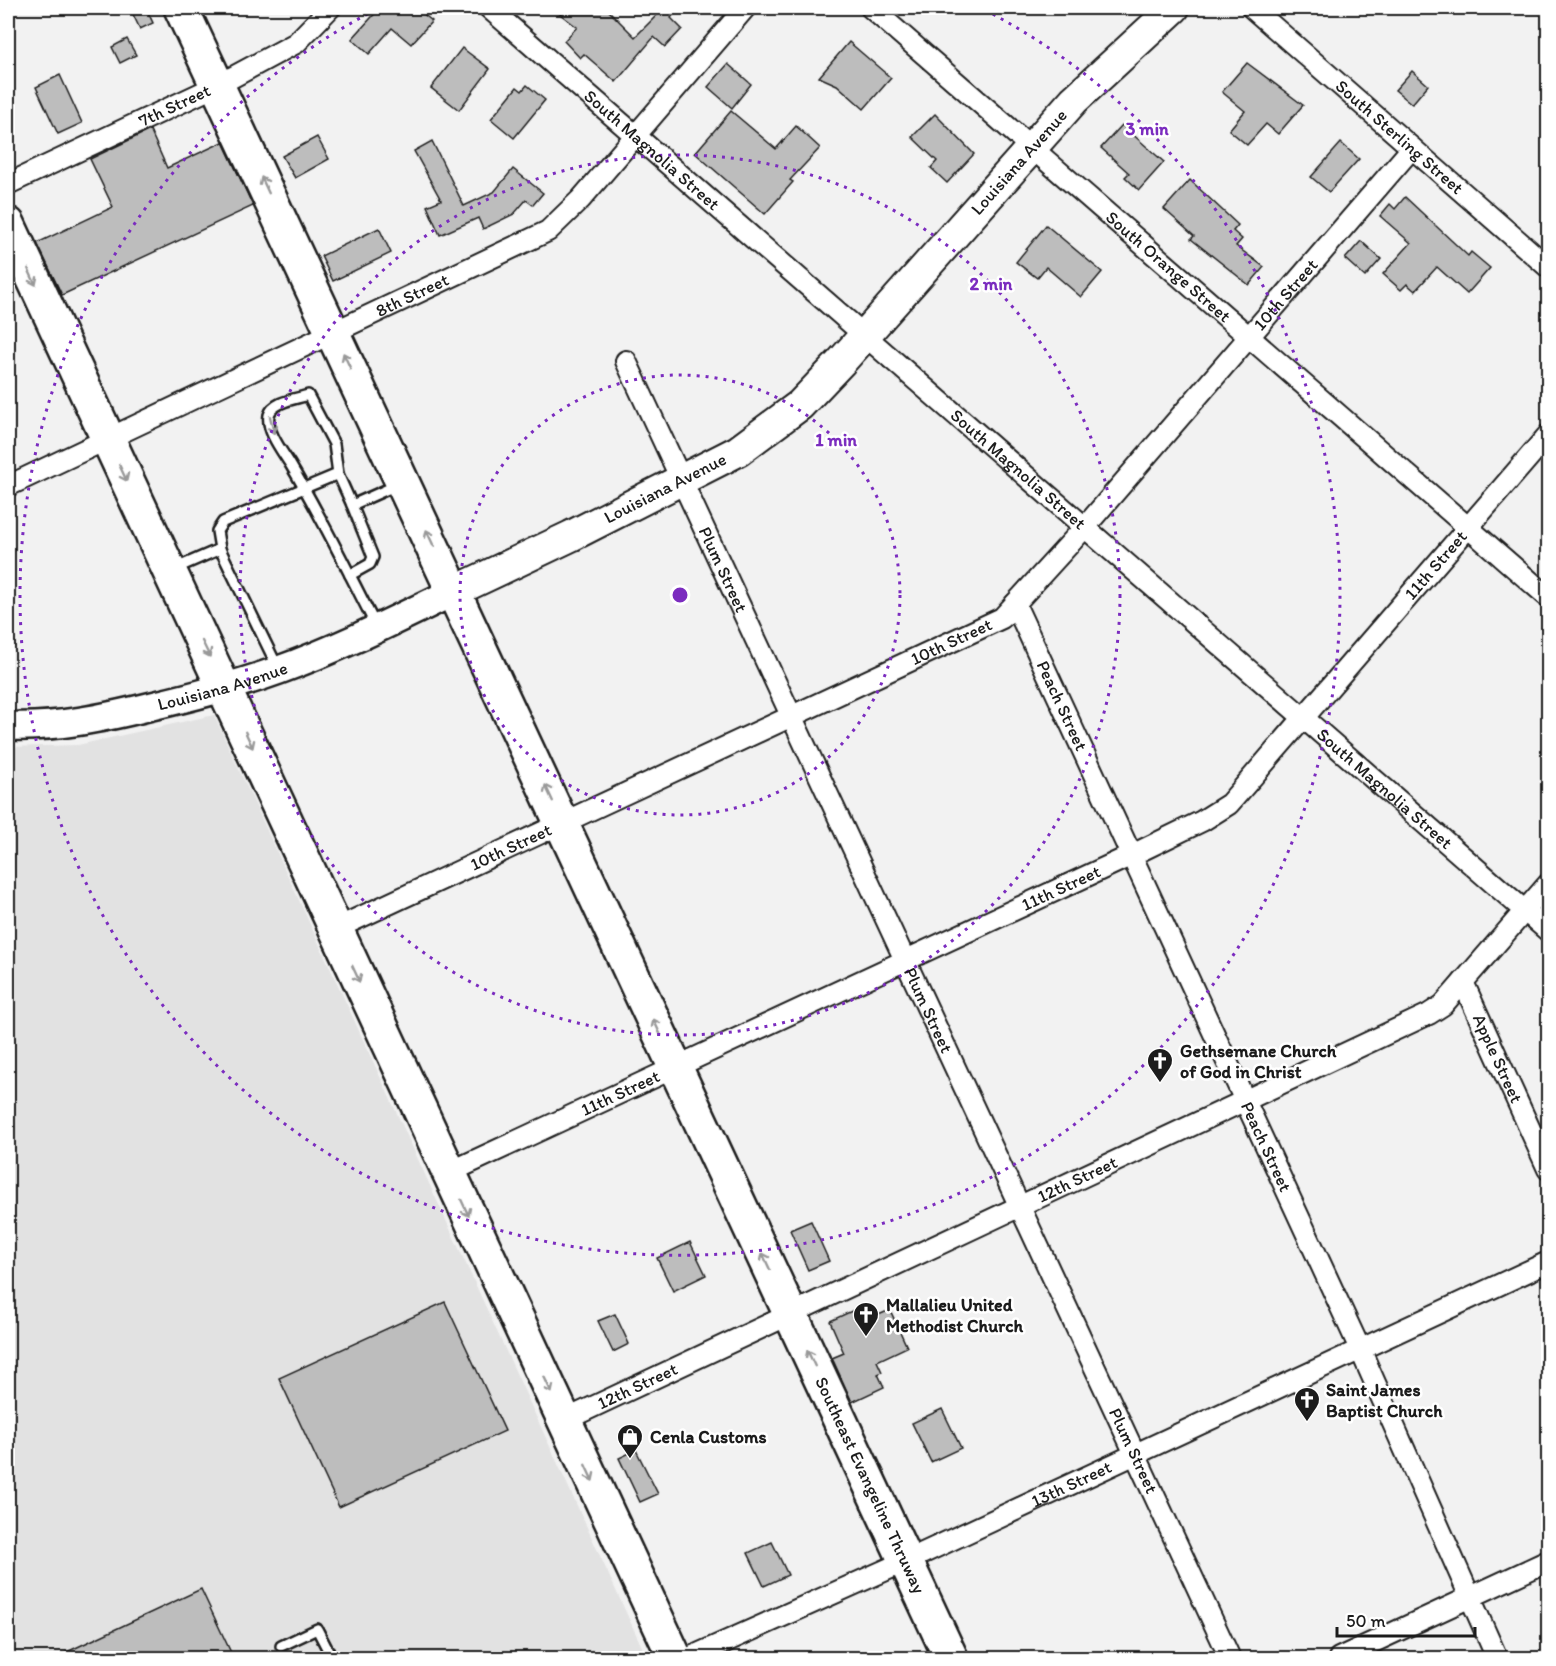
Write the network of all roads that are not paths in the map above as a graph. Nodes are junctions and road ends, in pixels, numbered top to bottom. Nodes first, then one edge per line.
1 (181, 8) edge
2 (330, 8) edge
3 (489, 8) edge
4 (746, 8) edge
5 (870, 8) edge
6 (1174, 8) edge
7 (1252, 8) edge
8 (218, 85) junction
9 (634, 135) junction
10 (1030, 147) junction
11 (1412, 148) junction
12 (8, 184) edge
13 (8, 224) edge
14 (1548, 267) edge
15 (334, 332) junction
16 (864, 335) junction
17 (1249, 336) junction
18 (626, 361) dead end
19 (1548, 435) edge
20 (107, 439) junction
21 (338, 474) junction
22 (680, 481) junction
23 (404, 482) junction
24 (8, 486) edge
25 (305, 489) junction
26 (352, 505) junction
27 (1469, 526) junction
28 (1085, 527) junction
29 (220, 549) junction
30 (169, 571) junction
31 (350, 575) junction
32 (454, 591) junction
33 (1548, 597) edge
34 (1015, 604) junction
35 (378, 628) junction
36 (279, 670) junction
37 (224, 687) junction
38 (791, 716) junction
39 (1304, 719) junction
40 (8, 726) edge
41 (563, 824) junction
42 (1132, 855) junction
43 (1548, 884) edge
44 (1525, 910) junction
45 (335, 928) junction
46 (1548, 931) edge
47 (905, 960) junction
48 (1463, 982) junction
49 (676, 1067) junction
50 (1245, 1100) junction
51 (1548, 1169) edge
52 (448, 1173) junction
53 (1018, 1207) junction
54 (1548, 1262) edge
55 (791, 1314) junction
56 (1360, 1349) junction
57 (565, 1420) junction
58 (1134, 1454) junction
59 (906, 1561) junction
60 (1548, 1561) edge
61 (1470, 1597) junction
62 (281, 1646) dead end
63 (332, 1659) edge
64 (675, 1659) edge
65 (689, 1659) edge
66 (951, 1659) edge
67 (1230, 1659) edge
68 (1339, 1659) edge
69 (1497, 1659) edge

1 - 8 highway, Southeast Evangeline Thruway
2 - 8 street, 7th Street
3 - 9 street, South Magnolia Street
4 - 9 street, 8th Street
5 - 10 street, South Orange Street
6 - 10 main road, Louisiana Avenue
7 - 11 street, South Sterling Street
8 - 12 street, 7th Street
15 -> 8 highway, Southeast Evangeline Thruway
9 - 15 street, 8th Street
9 - 16 street, South Magnolia Street
10 - 16 main road, Louisiana Avenue
10 - 17 street, South Orange Street
11 - 14 street, South Sterling Street
11 - 17 street, 10th Street
13 -> 20 highway
15 - 20 street, 8th Street
23 -> 15 highway, Southeast Evangeline Thruway
16 - 22 main road, Louisiana Avenue
16 - 28 street, South Magnolia Street
17 - 27 street, South Orange Street
17 - 28 street, 10th Street
18 - 22 street, Plum Street
19 - 27 street, 11th Street
20 - 24 street, 8th Street
20 -> 30 highway
21 - 25 lane
21 -> 25 lane
21 - 26 lane
22 - 32 main road, Louisiana Avenue
22 - 38 street, Plum Street
23 - 26 lane
32 -> 23 highway, Southeast Evangeline Thruway
25 - 29 lane
25 - 31 lane
26 - 31 lane
27 - 33 street, South Orange Street
27 - 39 street, 11th Street
28 - 34 street, 10th Street
28 - 39 street, South Magnolia Street
29 - 30 lane
29 - 36 lane
30 -> 37 highway
31 - 35 lane
32 - 35 main road, Louisiana Avenue
41 -> 32 highway, Southeast Evangeline Thruway
34 - 38 street, 10th Street
34 - 42 street, Peach Street
35 - 36 main road, Louisiana Avenue
36 - 37 main road, Louisiana Avenue
37 - 40 main road, Louisiana Avenue
37 -> 45 highway
38 - 41 street, 10th Street
38 - 47 street, Plum Street
39 - 42 street, 11th Street
39 - 44 street, South Magnolia Street
41 - 45 street, 10th Street
49 -> 41 highway, Southeast Evangeline Thruway
42 - 47 street, 11th Street
42 - 50 street, Peach Street
43 - 44 street, 12th Street
44 - 46 street, South Magnolia Street
44 - 48 street, 12th Street
45 -> 52 highway
47 - 49 street, 11th Street
47 - 53 street, Plum Street
48 - 50 street, 12th Street
48 - 51 street, Apple Street
49 - 52 street, 11th Street
55 -> 49 highway, Southeast Evangeline Thruway
50 - 53 street, 12th Street
50 - 56 street, Peach Street
52 -> 57 highway
53 - 55 street, 12th Street
53 - 58 street, Plum Street
54 - 56 street, 13th Street
55 - 57 street, 12th Street
59 -> 55 highway, Southeast Evangeline Thruway
56 - 58 street, 13th Street
56 - 61 street, Peach Street
57 -> 64 highway
58 - 59 street, 13th Street
58 - 67 street, Plum Street
59 - 65 street, 13th Street
59 - 66 highway, Southeast Evangeline Thruway
60 - 61 street
61 - 68 street
61 - 69 street, Peach Street
62 - 63 lane

